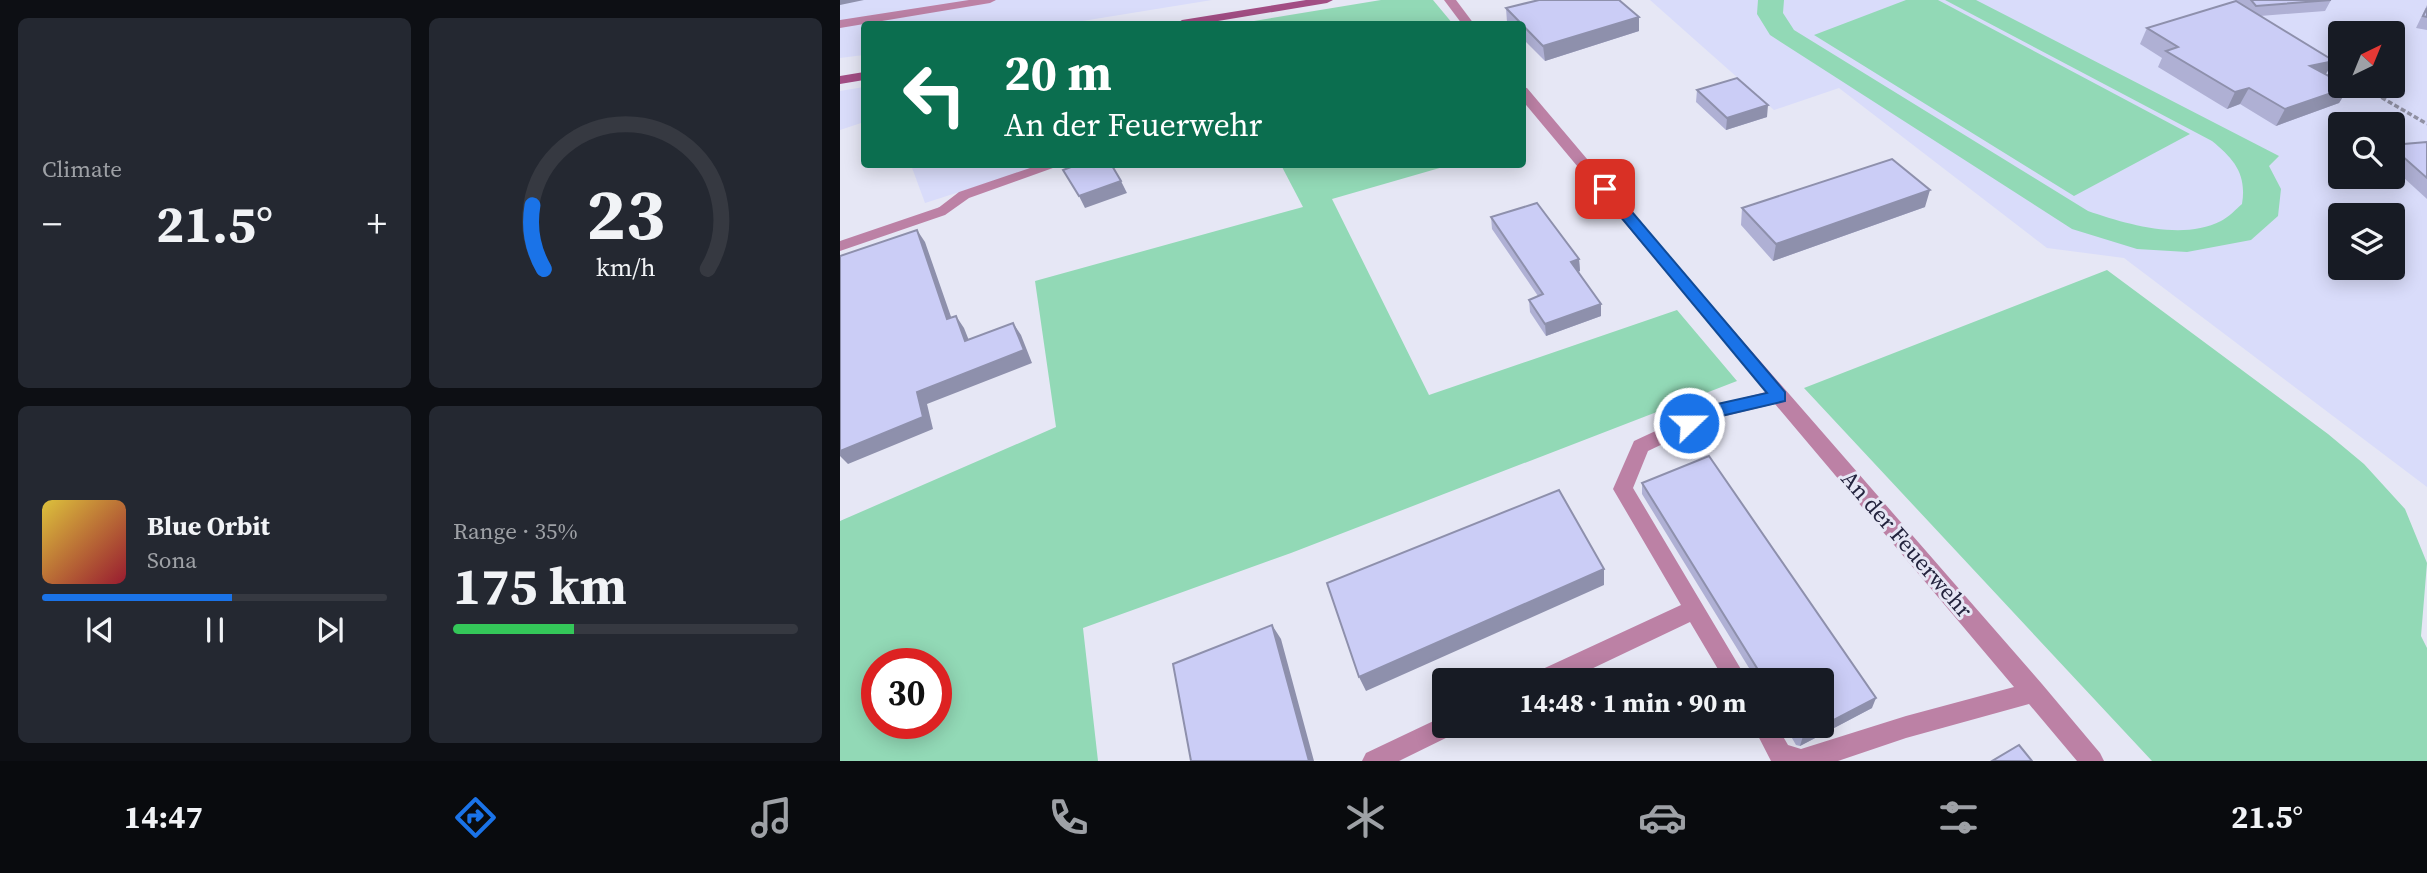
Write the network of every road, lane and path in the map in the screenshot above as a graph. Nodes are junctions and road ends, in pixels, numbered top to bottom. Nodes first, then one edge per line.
1 (990, 0) edge
2 (1327, 0) edge
3 (1450, 0) edge
4 (1200, 21) edge
5 (1466, 21) edge
6 (840, 24) edge
7 (2316, 60) edge
8 (2328, 66) edge
9 (861, 76) edge
10 (840, 80) edge
11 (1526, 96) edge
12 (2383, 98) edge
13 (2427, 124) edge
14 (1045, 168) edge
15 (840, 246) edge
16 (1779, 396) junction
17 (1695, 608) junction
18 (1569, 668) edge
19 (1730, 668) edge
20 (2034, 691) junction
21 (1432, 733) edge
22 (1772, 738) edge
23 (1787, 759) edge
24 (1374, 761) edge
25 (2092, 761) edge

1 - 6 street
2 - 4 main road
3 - 5 street
7 - 8 path
9 - 10 main road
11 - 16 street, An der Feuerwehr
12 - 13 path
14 - 15 street
16 - 17 street
16 - 20 street, An der Feuerwehr
17 - 18 street
17 - 19 street
20 - 23 street
20 - 25 street, An der Feuerwehr
21 - 24 street
22 - 23 street

